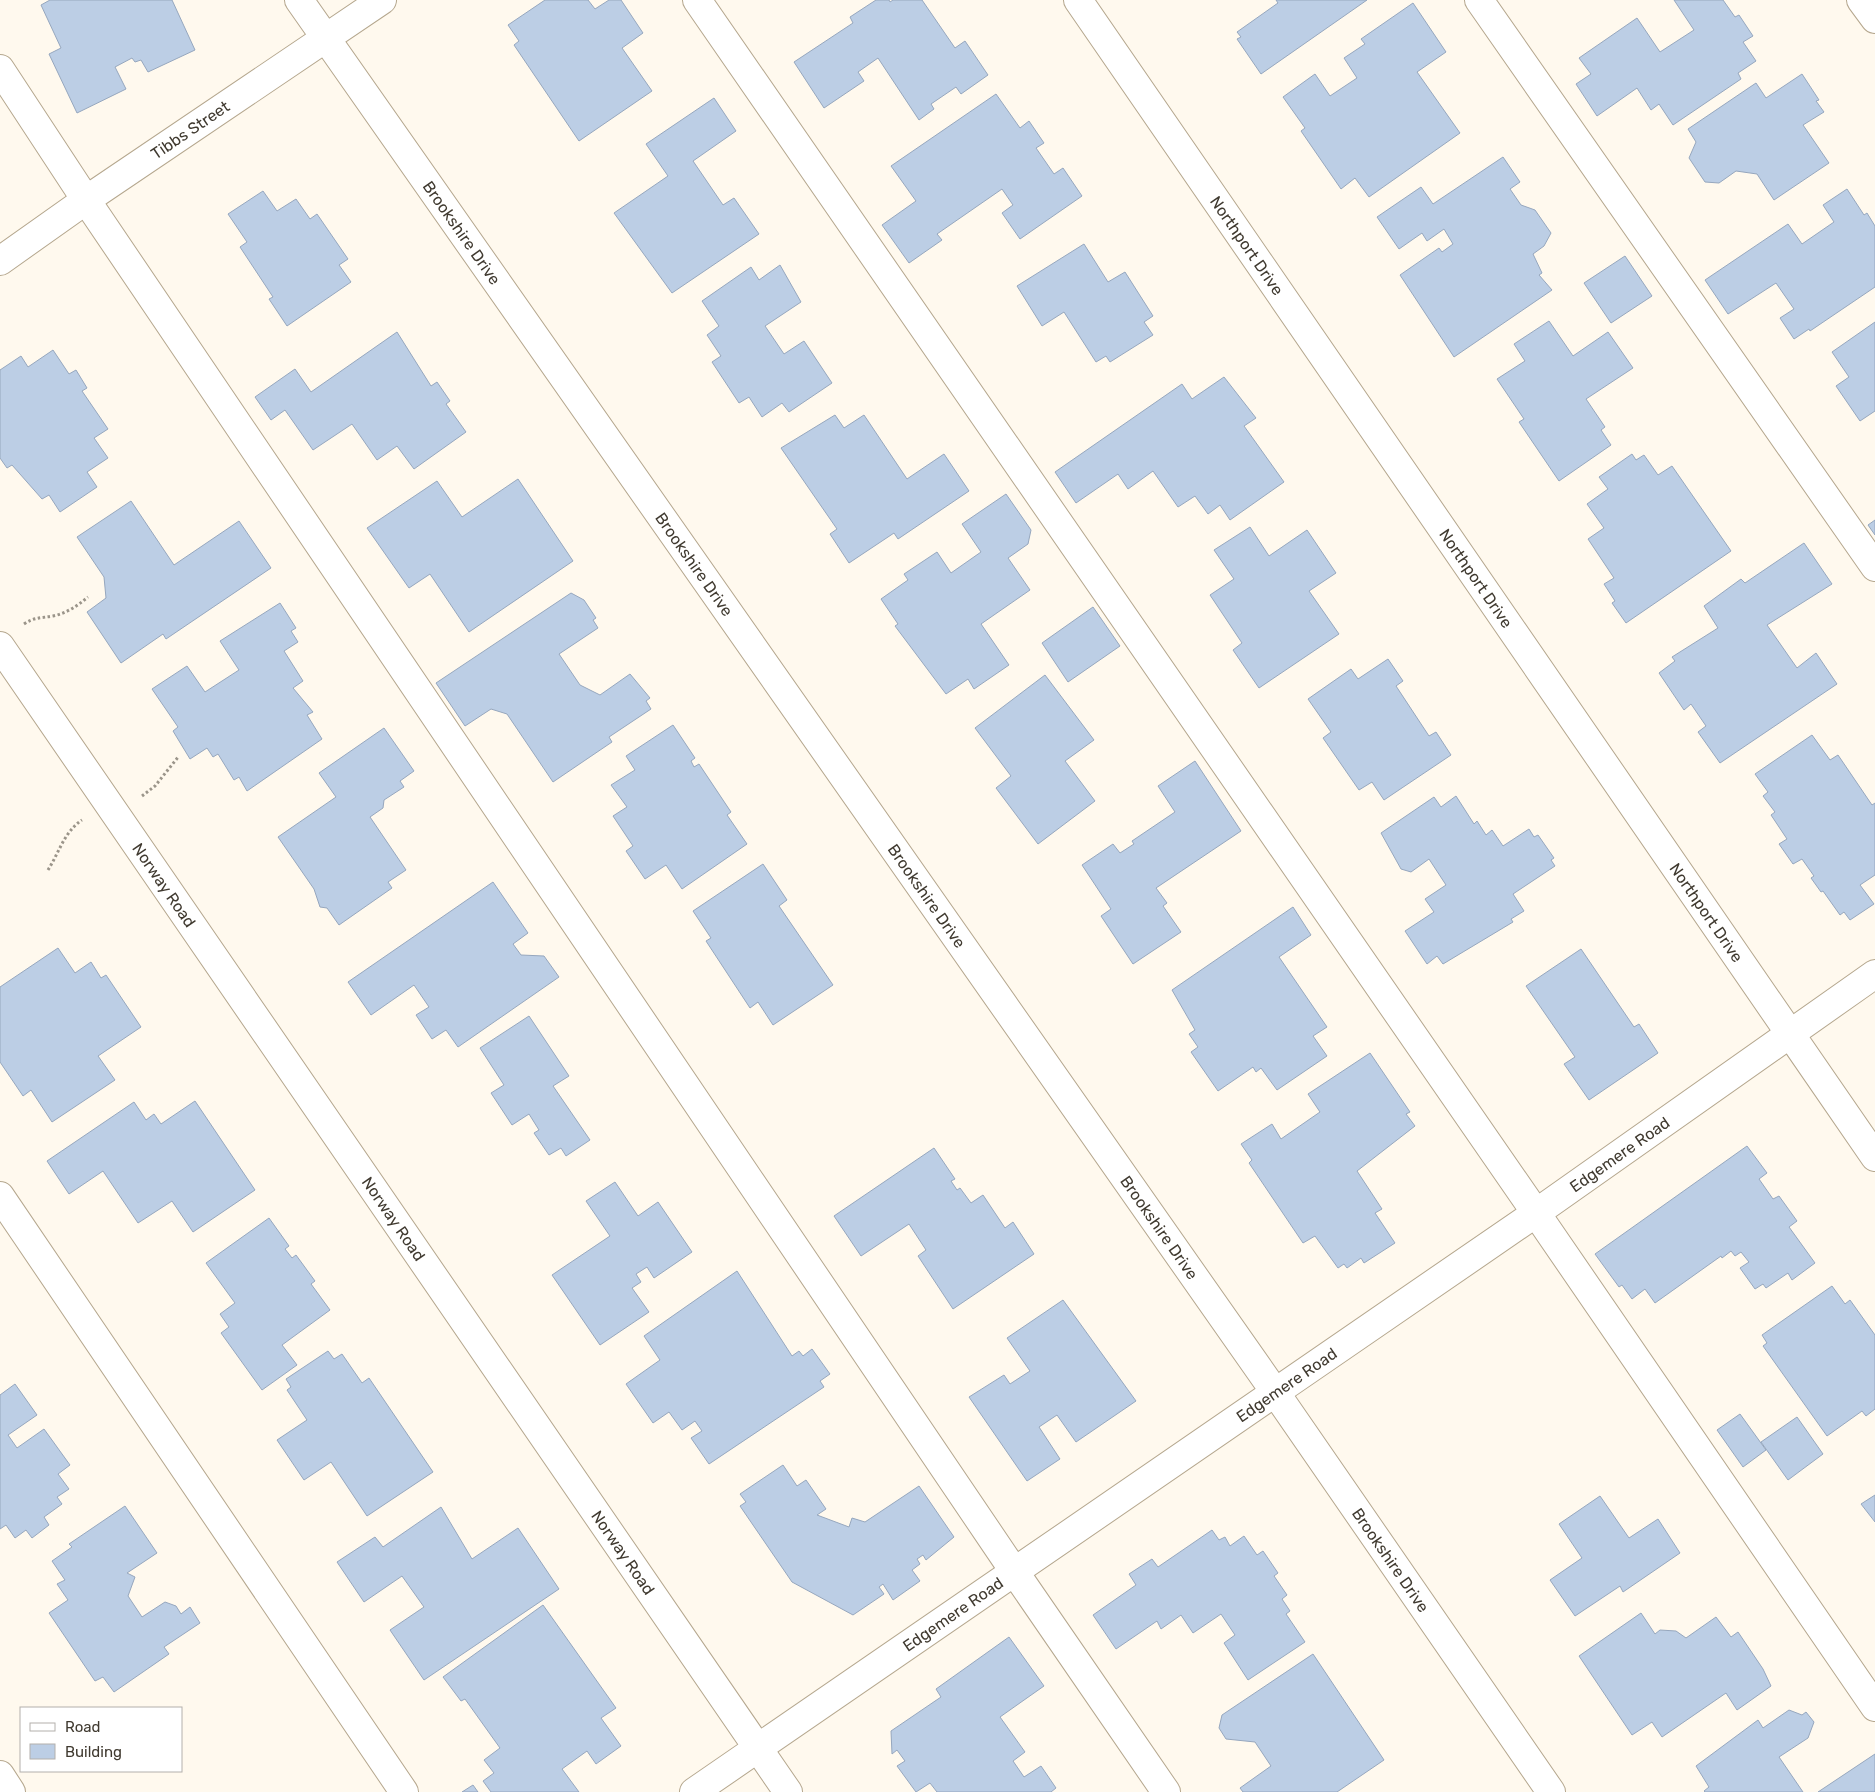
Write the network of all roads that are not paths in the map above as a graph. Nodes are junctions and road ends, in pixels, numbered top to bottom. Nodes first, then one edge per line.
1 (299, 0) edge
2 (382, 0) edge
3 (698, 0) edge
4 (1078, 0) edge
5 (1478, 0) edge
6 (1861, 0) edge
7 (1875, 19) edge
8 (327, 39) junction
9 (0, 69) edge
10 (86, 200) junction
11 (0, 261) edge
12 (1875, 567) edge
13 (8, 638) edge
14 (1875, 974) edge
15 (1790, 1034) junction
16 (1875, 1157) edge
17 (0, 1196) edge
18 (1536, 1213) junction
19 (1275, 1392) junction
20 (1014, 1571) junction
21 (1875, 1707) edge
22 (758, 1748) junction
23 (0, 1776) edge
24 (11, 1792) edge
25 (404, 1792) edge
26 (694, 1792) edge
27 (788, 1792) edge
28 (1166, 1792) edge
29 (1551, 1792) edge

1 - 8 street, Brookshire Drive
2 - 8 street, Tibbs Street
3 - 18 street
4 - 15 street, Northport Drive
5 - 12 street
6 - 7 street
8 - 10 street, Tibbs Street
8 - 19 street, Brookshire Drive
9 - 10 street
10 - 11 street, Tibbs Street
10 - 20 street
13 - 22 street, Norway Road
14 - 15 street, Edgemere Road
15 - 16 street, Northport Drive
15 - 18 street, Edgemere Road
17 - 25 street
18 - 19 street, Edgemere Road
18 - 21 street
19 - 20 street, Edgemere Road
19 - 29 street, Brookshire Drive
20 - 22 street, Edgemere Road
20 - 28 street
22 - 26 street, Edgemere Road
22 - 27 street, Norway Road
23 - 24 street

